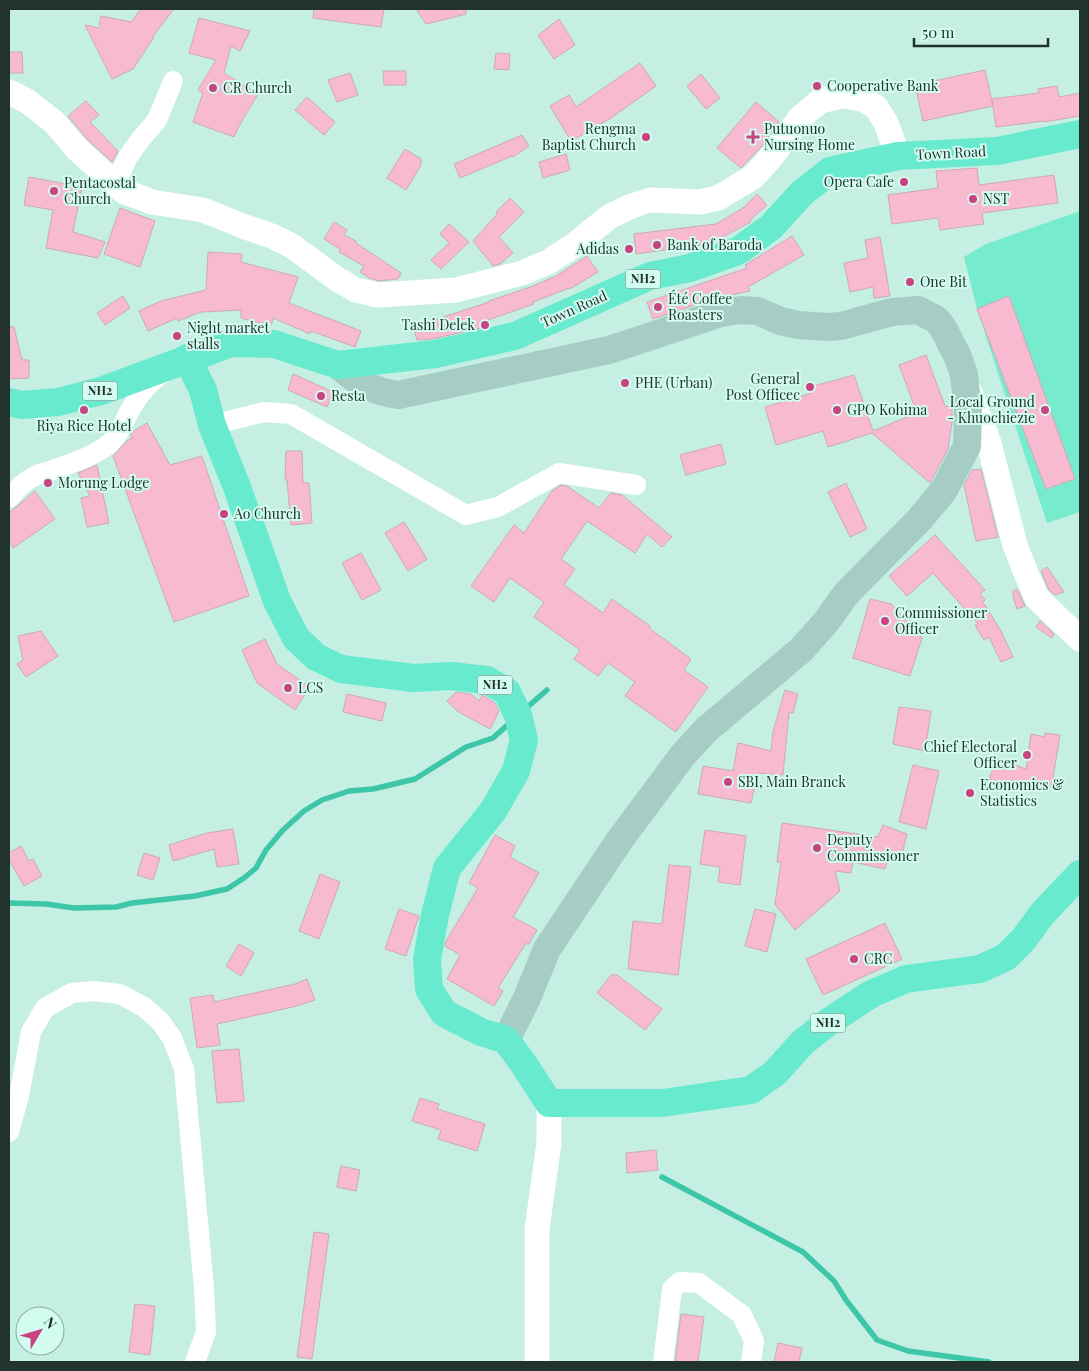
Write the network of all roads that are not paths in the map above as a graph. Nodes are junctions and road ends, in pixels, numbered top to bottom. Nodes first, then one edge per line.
1 (173, 81) dead end
2 (9, 92) edge
3 (1080, 134) edge
4 (898, 156) junction
5 (116, 184) junction
6 (188, 358) junction
7 (338, 365) junction
8 (964, 375) junction
9 (9, 402) edge
10 (212, 425) junction
11 (636, 485) dead end
12 (9, 498) edge
13 (1080, 639) edge
14 (1080, 874) edge
15 (506, 1040) junction
16 (549, 1104) junction
17 (9, 1132) edge
18 (195, 1362) edge
19 (537, 1362) edge
20 (663, 1362) edge
21 (751, 1362) edge

1 - 5 street
2 - 5 street
3 - 4 highway, Town Road / NH2
4 - 5 street
4 - 7 highway, Town Road / NH2
6 - 7 highway, Town Road / NH2
6 - 9 highway, NH2
6 - 10 highway, NH2
6 - 12 street
7 - 8 main road
8 - 13 street
8 - 15 main road
10 - 11 street
10 - 15 highway, NH2
14 - 16 highway, NH2
15 - 16 highway
16 - 19 street
17 - 18 street
20 - 21 street

